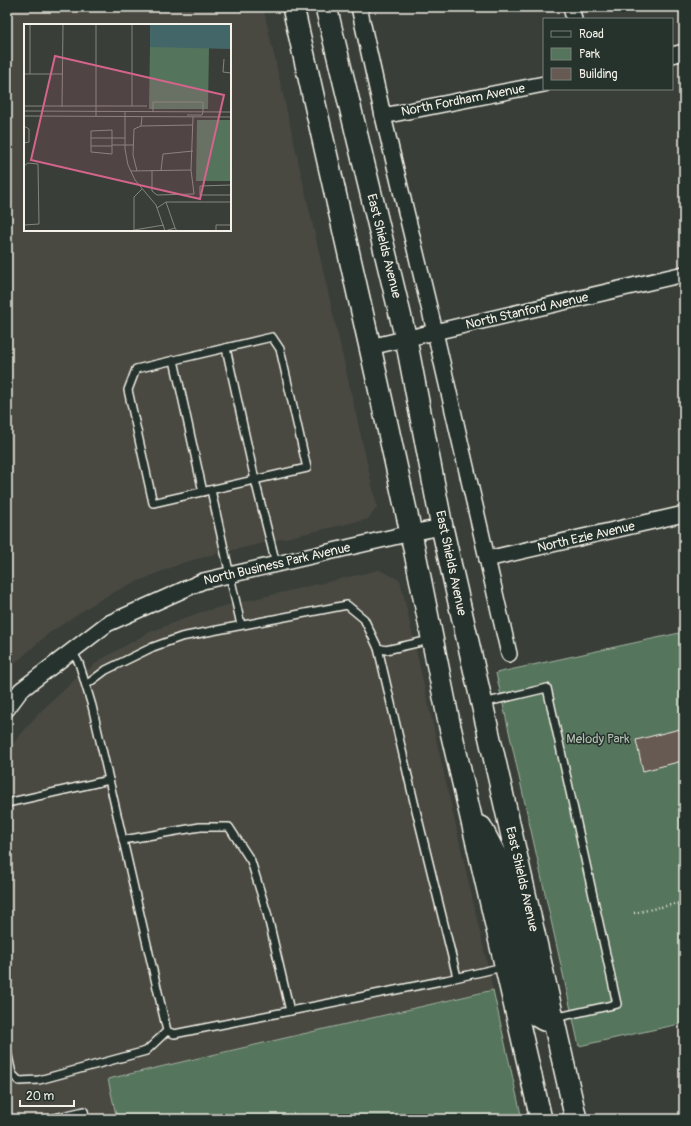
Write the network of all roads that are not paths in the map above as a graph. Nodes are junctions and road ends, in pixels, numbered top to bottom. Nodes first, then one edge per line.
1 (293, 7) edge
2 (326, 7) edge
3 (358, 7) edge
4 (571, 7) edge
5 (574, 18) edge
6 (684, 52) edge
7 (673, 55) edge
8 (543, 84) edge
9 (383, 116) junction
10 (684, 274) edge
11 (435, 332) junction
12 (406, 338) junction
13 (370, 347) junction
14 (226, 348) junction
15 (174, 360) junction
16 (255, 480) junction
17 (212, 490) junction
18 (203, 492) junction
19 (684, 514) edge
20 (442, 527) junction
21 (411, 533) junction
22 (487, 560) junction
23 (276, 564) junction
24 (231, 574) junction
25 (241, 625) junction
26 (432, 640) junction
27 (378, 648) junction
28 (72, 651) junction
29 (509, 654) dead end
30 (86, 685) junction
31 (481, 703) junction
32 (7, 709) edge
33 (109, 780) junction
34 (466, 796) junction
35 (7, 803) edge
36 (123, 840) junction
37 (506, 966) junction
38 (457, 977) junction
39 (290, 1011) junction
40 (553, 1018) junction
41 (167, 1031) junction
42 (7, 1051) edge
43 (50, 1119) edge
44 (86, 1119) edge
45 (541, 1119) edge
46 (576, 1119) edge

1 - 13 main road
2 - 12 main road, East Shields Avenue
3 - 9 street
4 - 5 street
6 - 7 street
8 - 9 street, North Fordham Avenue
9 - 11 street
10 - 11 street, North Stanford Avenue
11 - 12 street, North Stanford Avenue
11 - 22 street
12 - 13 street, North Stanford Avenue
12 - 20 main road, East Shields Avenue
13 - 21 main road
14 - 15 lane
14 - 16 lane
14 - 16 lane
15 - 18 lane
15 - 18 lane
16 - 17 lane
16 - 23 lane
17 - 18 lane
17 - 24 lane
19 - 22 street, North Ezie Avenue
20 - 21 street, North Business Park Avenue
20 - 31 main road, East Shields Avenue
21 - 23 street, North Business Park Avenue
21 - 26 main road
22 - 29 street
23 - 24 street, North Business Park Avenue
24 - 25 lane
24 - 28 street, North Business Park Avenue
25 - 27 lane
25 - 30 lane
26 - 27 lane
26 - 34 main road
27 - 38 lane
28 - 30 lane
28 - 32 street, North Business Park Avenue
30 - 33 lane
31 - 40 main road, East Shields Avenue
31 - 40 lane
33 - 35 lane
33 - 36 lane
34 - 37 main road
34 - 40 main road
36 - 39 lane
36 - 41 lane
37 - 38 lane
37 - 45 main road
38 - 39 lane
39 - 41 lane
40 - 46 main road, East Shields Avenue
41 - 42 lane
43 - 44 lane

